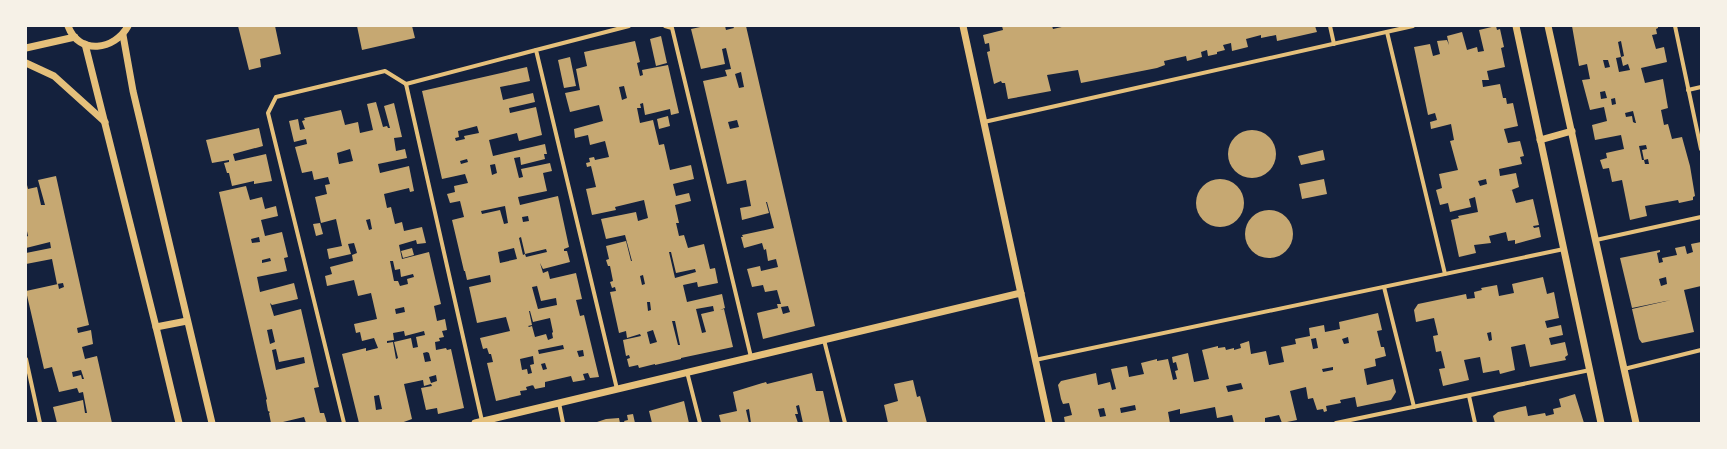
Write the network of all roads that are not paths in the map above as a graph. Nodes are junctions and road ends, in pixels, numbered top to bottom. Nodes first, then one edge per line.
1 (68, 26) edge
2 (128, 26) edge
3 (629, 26) edge
4 (665, 26) edge
5 (963, 26) edge
6 (1330, 26) edge
7 (1413, 26) edge
8 (1516, 26) edge
9 (1548, 26) edge
10 (1675, 26) edge
11 (1387, 32) junction
12 (123, 35) junction
13 (75, 37) junction
14 (85, 44) junction
15 (1334, 44) junction
16 (26, 48) edge
17 (536, 50) junction
18 (26, 63) edge
19 (406, 84) junction
20 (1701, 87) edge
21 (1688, 90) junction
22 (105, 122) junction
23 (984, 122) junction
24 (1572, 131) junction
25 (1540, 140) junction
26 (1701, 149) edge
27 (1701, 217) edge
28 (1596, 240) junction
29 (1564, 249) junction
30 (1445, 274) junction
31 (1384, 286) junction
32 (1021, 293) junction
33 (187, 322) junction
34 (156, 326) junction
35 (824, 340) junction
36 (1701, 350) edge
37 (751, 357) junction
38 (26, 359) edge
39 (1035, 360) junction
40 (1624, 369) junction
41 (1590, 370) junction
42 (687, 372) junction
43 (617, 389) junction
44 (1469, 396) junction
45 (558, 403) junction
46 (1414, 407) junction
47 (478, 422) edge
48 (40, 423) edge
49 (179, 423) edge
50 (212, 423) edge
51 (344, 423) edge
52 (563, 423) edge
53 (700, 423) edge
54 (845, 423) edge
55 (1049, 423) edge
56 (1336, 423) edge
57 (1475, 423) edge
58 (1601, 423) edge
59 (1636, 423) edge

1 - 13 street
2 - 12 street
3 - 17 street
4 - 37 street
5 - 23 street
6 - 15 street
7 - 11 street
8 - 25 street
9 - 24 street
10 - 21 street
11 - 15 street
11 - 30 street
12 - 14 street
12 - 33 street
13 - 14 street
13 - 16 street
14 - 22 street
15 - 23 street
17 - 19 street
17 - 43 street
18 - 22 street
19 - 47 street
19 - 51 street
20 - 21 street
21 - 26 street
22 - 34 street
23 - 32 street
24 - 25 street
24 - 28 street
25 - 29 street
27 - 28 street
28 - 40 street
29 - 30 street
29 - 41 street
30 - 31 street
31 - 39 street
31 - 46 street
32 - 35 street
32 - 39 street
33 - 34 street
33 - 50 street
34 - 49 street
35 - 37 street
35 - 54 street
36 - 40 street
37 - 42 street
38 - 48 street
39 - 55 street
40 - 59 street
41 - 44 street
41 - 58 street
42 - 43 street
42 - 53 street
43 - 45 street
44 - 46 street
44 - 57 street
45 - 47 street
45 - 52 street
46 - 56 street

